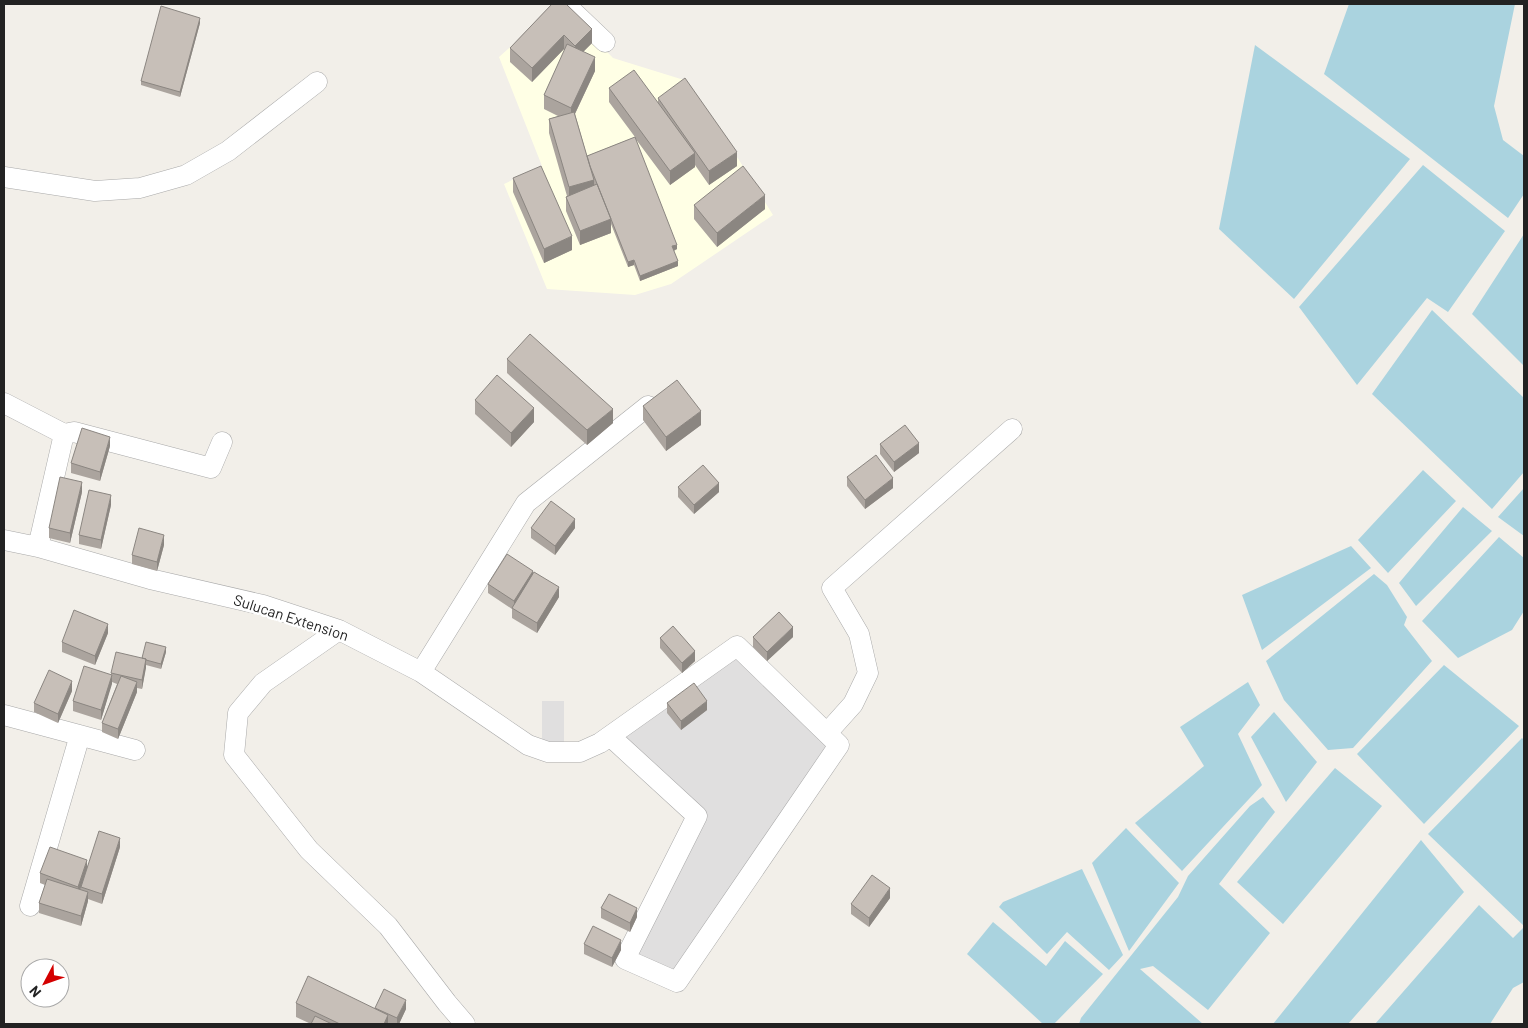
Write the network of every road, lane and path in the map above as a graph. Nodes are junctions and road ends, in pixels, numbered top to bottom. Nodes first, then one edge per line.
1 (565, 4) edge
2 (605, 42) dead end
3 (317, 82) dead end
4 (5, 182) edge
5 (4, 403) edge
6 (648, 406) edge
7 (1012, 429) dead end
8 (64, 434) junction
9 (222, 442) dead end
10 (4, 540) edge
11 (38, 547) junction
12 (339, 630) junction
13 (421, 672) junction
14 (4, 715) edge
15 (827, 733) junction
16 (80, 735) junction
17 (611, 737) junction
18 (135, 750) dead end
19 (30, 906) dead end
20 (465, 1024) edge

1 - 2 street
3 - 4 street
5 - 8 street
6 - 13 street
7 - 15 street
8 - 9 street
8 - 11 street
10 - 11 street, Sulucan Extension
11 - 12 street, Sulucan Extension
12 - 13 street, Sulucan Extension
12 - 20 street
13 - 17 street, Sulucan Extension
14 - 16 street
15 - 17 street, Sulucan Extension
15 - 17 street
16 - 18 street
16 - 19 street

